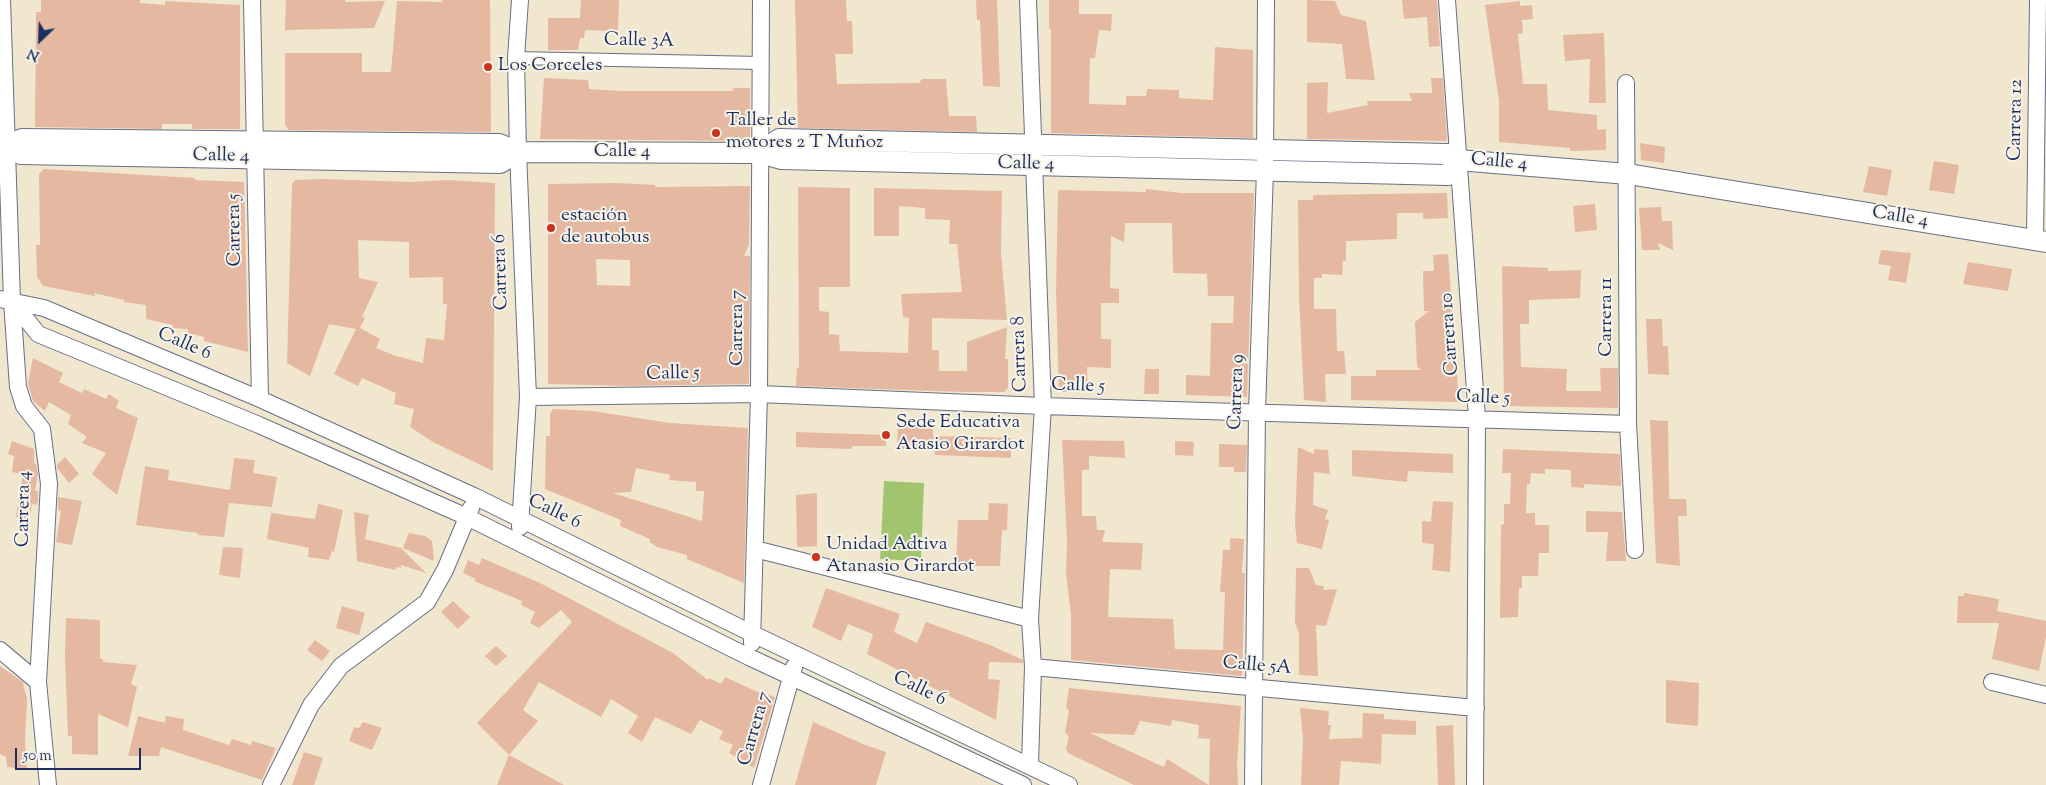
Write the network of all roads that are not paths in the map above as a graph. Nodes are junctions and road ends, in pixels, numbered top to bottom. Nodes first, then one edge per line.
1 (2, 0) edge
2 (252, 0) edge
3 (520, 0) edge
4 (761, 0) edge
5 (1028, 0) edge
6 (1266, 0) edge
7 (1446, 0) edge
8 (2038, 0) edge
9 (516, 58) junction
10 (761, 63) junction
11 (1626, 83) dead end
12 (3, 145) edge
13 (1032, 145) junction
14 (254, 150) junction
15 (1266, 150) junction
16 (518, 152) junction
17 (760, 153) junction
18 (1458, 160) junction
19 (1033, 165) junction
20 (1265, 170) junction
21 (1628, 174) junction
22 (2040, 241) edge
23 (6, 300) edge
24 (759, 394) junction
25 (528, 397) junction
26 (260, 398) junction
27 (1043, 406) junction
28 (1257, 412) junction
29 (1477, 418) junction
30 (1628, 424) junction
31 (476, 497) junction
32 (467, 517) junction
33 (520, 519) junction
34 (519, 542) junction
35 (755, 549) junction
36 (1635, 550) dead end
37 (1030, 619) junction
38 (753, 634) junction
39 (0, 650) edge
40 (798, 654) junction
41 (749, 657) junction
42 (1033, 667) junction
43 (792, 676) junction
44 (38, 682) junction
45 (1992, 682) dead end
46 (1252, 686) junction
47 (2046, 695) edge
48 (1476, 708) junction
49 (1030, 765) junction
50 (48, 785) edge
51 (271, 785) edge
52 (761, 785) edge
53 (1023, 785) edge
54 (1069, 785) edge
55 (1253, 785) edge
56 (1475, 785) edge

1 - 12 street, Carrera 4
2 - 14 street, Carrera 5
3 - 9 street, Carrera 6
4 - 10 street, Carrera 7
5 - 13 street, Carrera 8
6 - 15 street, Carrera 9
7 - 18 street, Carrera 10
8 - 22 street, Carrera 12
9 - 10 street, Calle 3A
9 - 16 street, Carrera 6
10 - 17 street, Carrera 7
11 - 21 street, Carrera 11
12 - 14 street, Calle 4
12 - 23 street, Carrera 4
13 - 15 street
13 - 17 street
13 - 19 street, Carrera 8
14 - 16 street, Calle 4
14 - 26 street, Carrera 5
15 - 18 street
15 - 20 street, Carrera 9
16 - 17 street, Calle 4
16 - 25 street, Carrera 6
17 - 19 street, Calle 4
17 - 24 street, Carrera 7
18 - 20 street, Calle 4
18 - 21 street, Calle 4
18 - 29 street, Carrera 10
19 - 20 street, Calle 4
19 - 27 street, Carrera 8
20 - 28 street, Carrera 9
21 - 22 street, Calle 4
21 - 30 street, Carrera 11
23 - 26 street, Calle 6
23 - 32 street
23 - 44 street, Carrera 4
24 - 25 street, Calle 5
24 - 27 street, Calle 5
24 - 35 street, Carrera 7
25 - 33 street, Carrera 6
26 - 31 street, Calle 6
27 - 28 street, Calle 5
27 - 37 street, Carrera 8
28 - 29 street, Calle 5
28 - 46 street, Carrera 9
29 - 30 street, Calle 5
29 - 48 street, Carrera 10
30 - 36 street, Carrera 11
31 - 32 street
31 - 33 street, Calle 6
32 - 34 street
32 - 51 street
33 - 34 street, Carrera 6
33 - 38 street, Calle 6
34 - 41 street
35 - 37 street
35 - 38 street, Carrera 7
37 - 42 street, Carrera 8
38 - 40 street, Calle 6
38 - 41 street, Carrera 7
39 - 44 street
40 - 43 street, Carrera 7
40 - 49 street, Calle 6
41 - 43 street
42 - 46 street, Calle 5A
42 - 49 street, Carrera 8
43 - 52 street, Carrera 7
43 - 53 street
44 - 50 street, Carrera 4
45 - 47 street
46 - 48 street, Calle 5A
46 - 55 street, Carrera 9
48 - 56 street, Carrera 10
49 - 54 street, Calle 6

